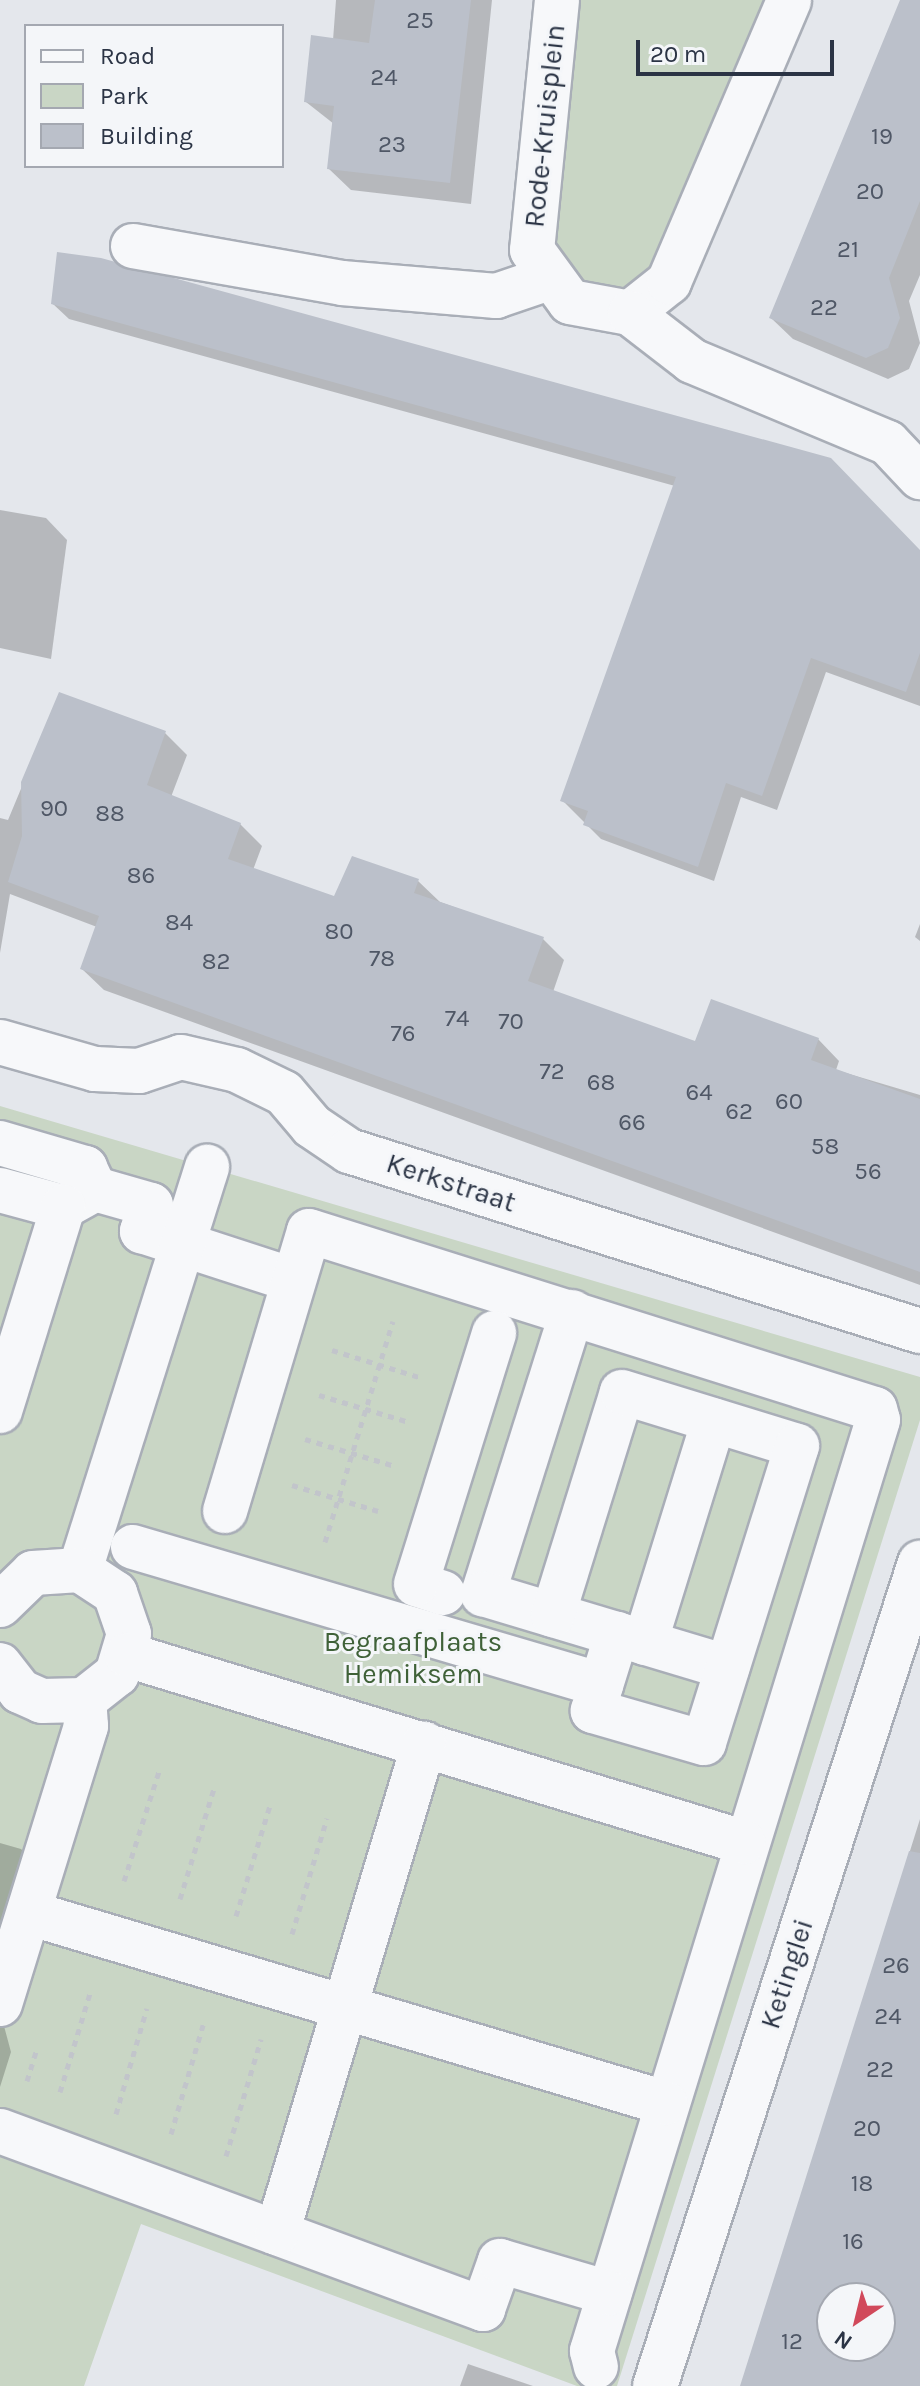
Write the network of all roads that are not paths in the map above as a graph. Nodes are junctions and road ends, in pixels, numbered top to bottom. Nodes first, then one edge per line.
1 (557, 0) edge
2 (789, 0) edge
3 (133, 246) dead end
4 (549, 278) junction
5 (630, 313) junction
6 (920, 477) edge
7 (0, 1042) edge
8 (0, 1143) edge
9 (207, 1167) dead end
10 (0, 1190) edge
11 (79, 1198) junction
12 (183, 1244) junction
13 (293, 1280) junction
14 (572, 1312) junction
15 (920, 1331) edge
16 (494, 1333) dead end
17 (0, 1411) edge
18 (714, 1420) junction
19 (225, 1511) dead end
20 (133, 1547) dead end
21 (920, 1563) edge
22 (80, 1570) junction
23 (463, 1594) junction
24 (0, 1605) edge
25 (553, 1615) junction
26 (431, 1635) junction
27 (631, 1638) junction
28 (127, 1655) junction
29 (727, 1667) junction
30 (1, 1674) edge
31 (601, 1685) junction
32 (84, 1700) junction
33 (424, 1744) junction
34 (743, 1842) junction
35 (29, 1913) junction
36 (0, 2004) edge
37 (345, 2007) junction
38 (665, 2103) junction
39 (11, 2114) edge
40 (277, 2233) junction
41 (609, 2293) junction
42 (596, 2367) dead end
43 (655, 2386) edge

1 - 4 street, Rode-Kruisplein
2 - 5 street
3 - 4 street
4 - 5 street, Rode-Kruisplein
5 - 6 street
7 - 15 street, Kerkstraat
8 - 11 street
9 - 12 street
10 - 11 street
11 - 12 street
11 - 17 street
12 - 13 street
12 - 22 street
13 - 14 street
13 - 19 street
14 - 23 street
14 - 34 street
16 - 23 street
18 - 25 street
18 - 27 street
18 - 29 street
20 - 26 street
21 - 43 street, Ketinglei
22 - 24 street
22 - 28 street
23 - 25 street
23 - 26 street
25 - 27 street
26 - 31 street
27 - 29 street
27 - 31 street
28 - 32 street
28 - 33 street
29 - 31 street
30 - 32 street
32 - 35 street
33 - 34 street
33 - 37 street
34 - 38 street
35 - 36 street
35 - 37 street
37 - 38 street
37 - 40 street
38 - 41 street
39 - 40 street
40 - 41 street
41 - 42 street

